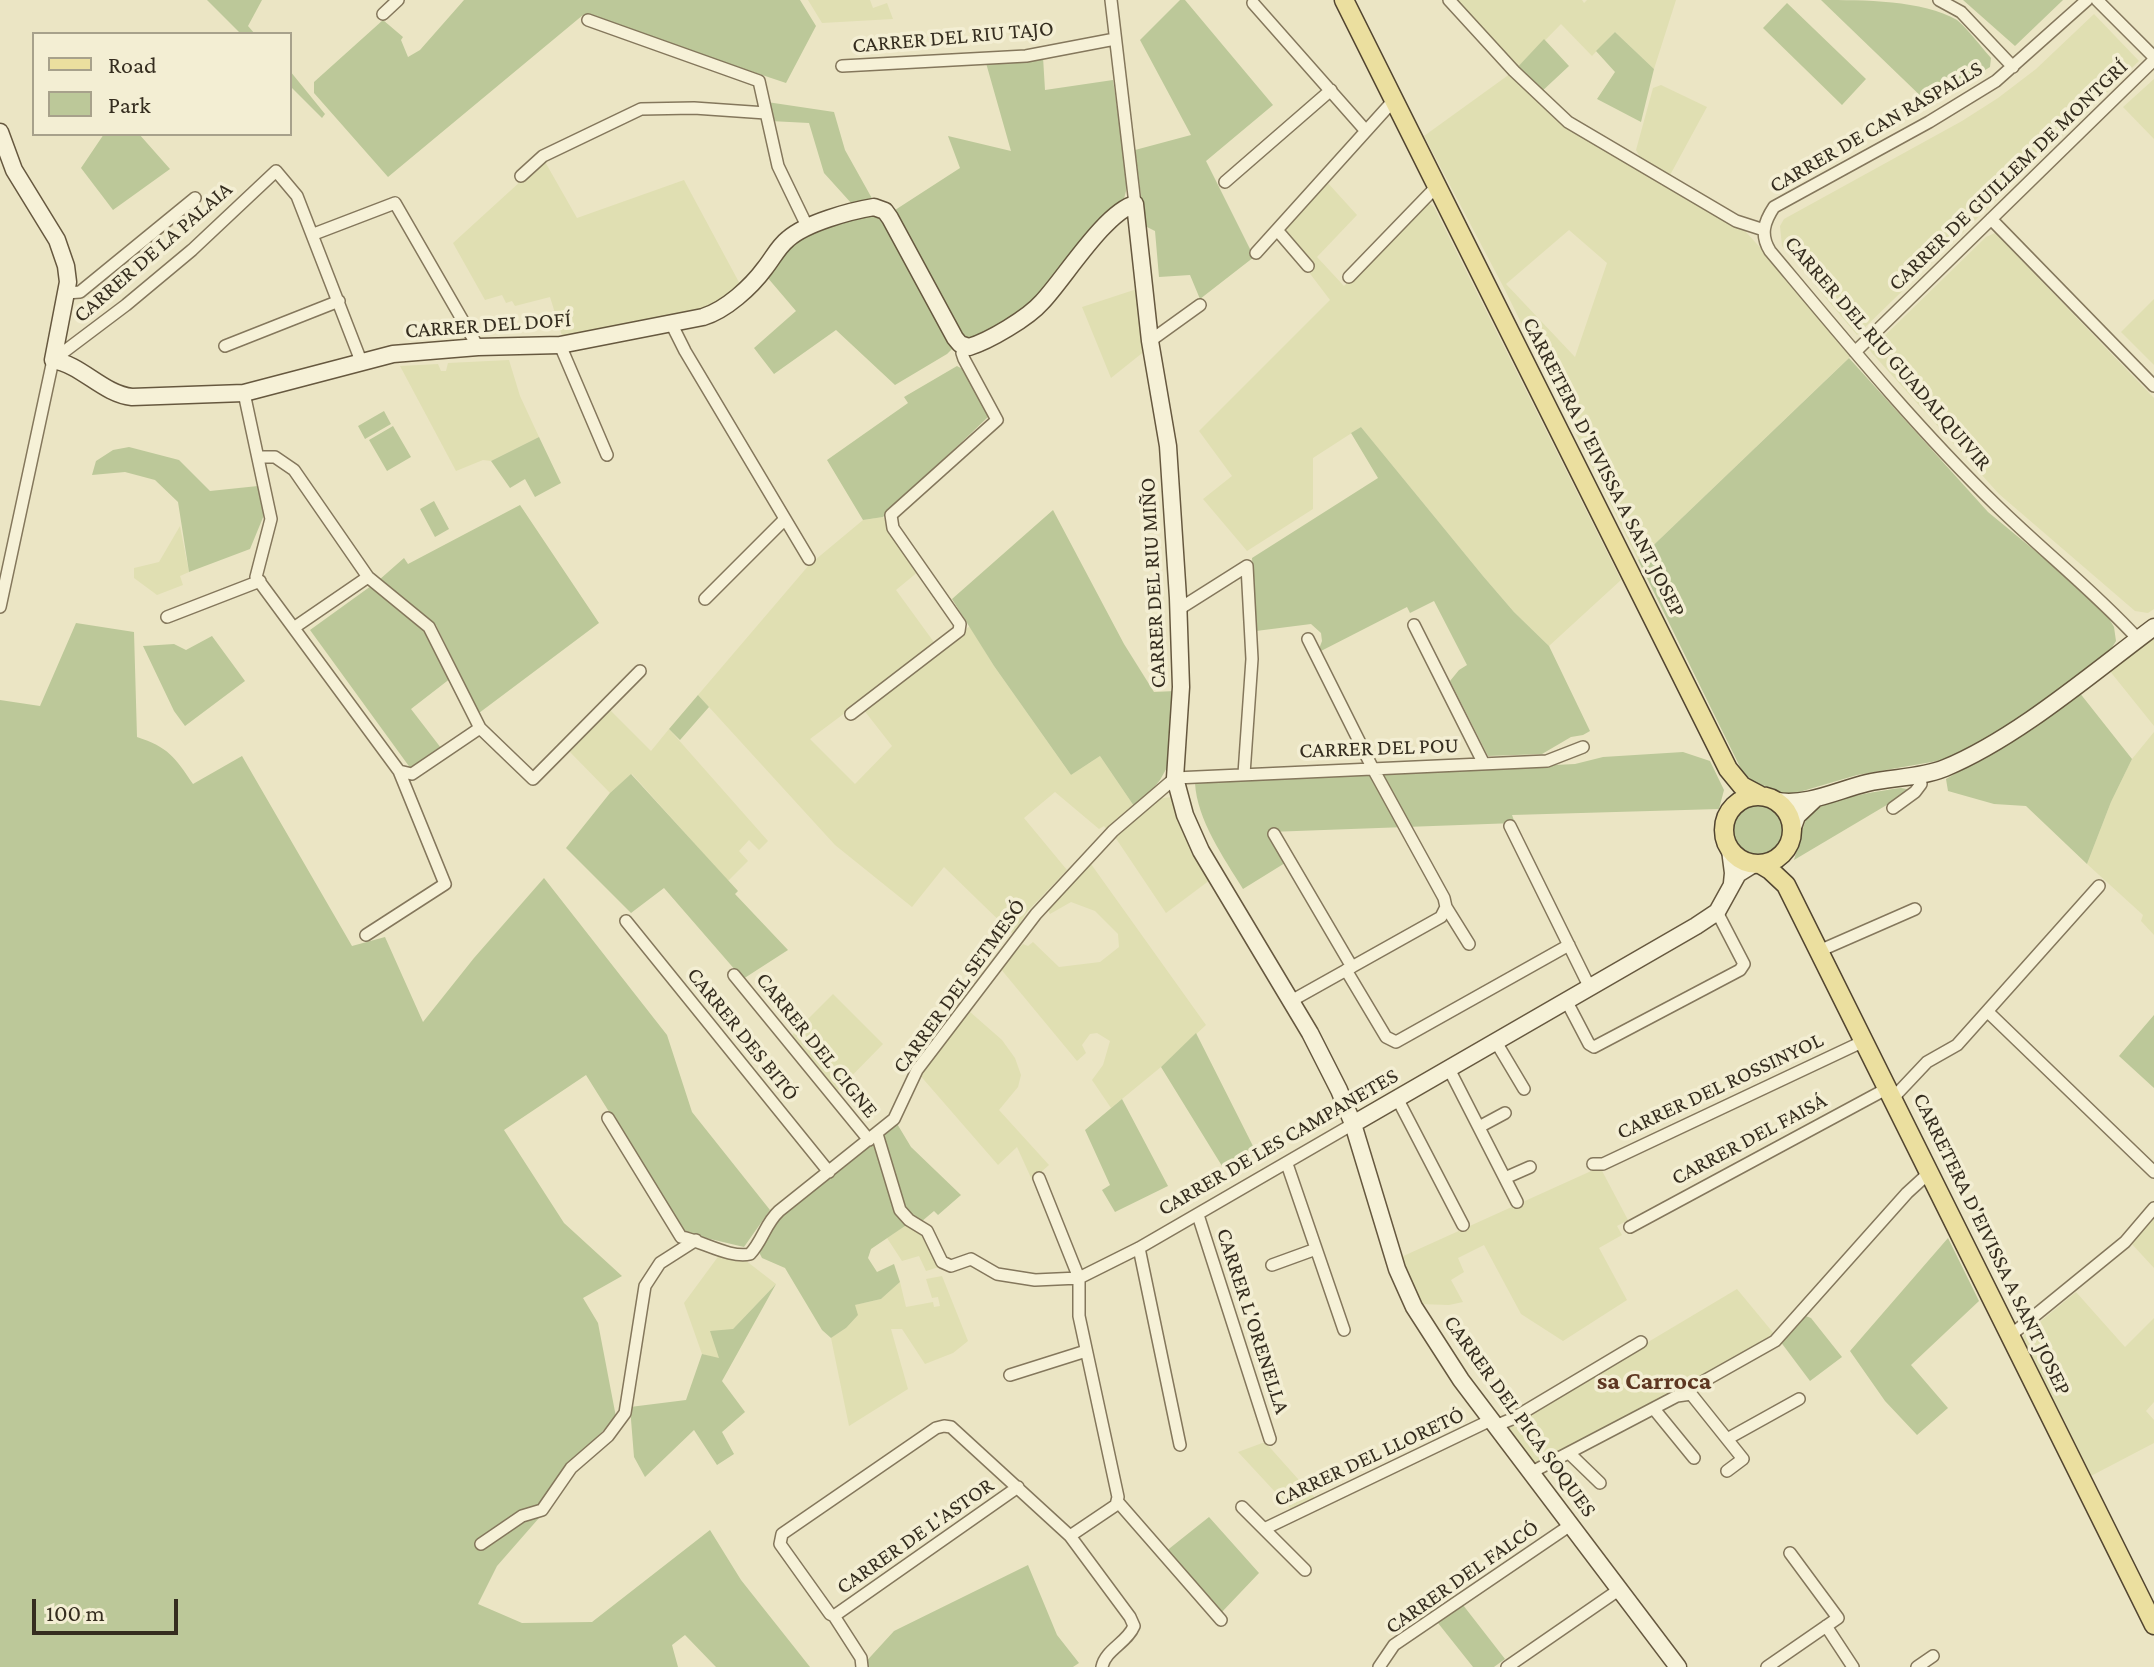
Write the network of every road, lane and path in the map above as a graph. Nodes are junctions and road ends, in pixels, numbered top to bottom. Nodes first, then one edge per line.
1 (398, 0) edge
2 (1111, 0) edge
3 (1344, 0) edge
4 (1449, 0) edge
5 (1939, 0) edge
6 (2087, 0) edge
7 (2097, 0) edge
8 (1253, 3) dead end
9 (383, 14) dead end
10 (588, 20) dead end
11 (1115, 39) junction
12 (2154, 59) edge
13 (842, 66) dead end
14 (2013, 67) junction
15 (1331, 90) junction
16 (1394, 100) junction
17 (766, 113) junction
18 (1366, 131) junction
19 (0, 132) edge
20 (521, 176) dead end
21 (1225, 182) dead end
22 (1437, 186) junction
23 (195, 198) dead end
24 (1135, 204) junction
25 (1991, 219) junction
26 (807, 226) junction
27 (1277, 230) junction
28 (1764, 230) junction
29 (314, 234) junction
30 (1256, 253) dead end
31 (1308, 266) dead end
32 (1349, 277) dead end
33 (66, 293) junction
34 (339, 301) junction
35 (1200, 305) dead end
36 (671, 323) junction
37 (1150, 341) junction
38 (560, 345) junction
39 (225, 346) dead end
40 (965, 346) junction
41 (478, 347) junction
42 (1855, 352) junction
43 (53, 360) junction
44 (361, 361) junction
45 (2154, 386) edge
46 (244, 393) junction
47 (607, 455) dead end
48 (258, 457) junction
49 (785, 519) junction
50 (809, 559) dead end
51 (368, 577) junction
52 (260, 581) junction
53 (705, 599) dead end
54 (0, 607) edge
55 (1179, 609) junction
56 (167, 617) dead end
57 (1414, 625) dead end
58 (295, 627) junction
59 (2150, 631) edge
60 (1308, 639) dead end
61 (640, 671) dead end
62 (851, 714) dead end
63 (480, 728) junction
64 (1583, 747) dead end
65 (1484, 764) junction
66 (1372, 767) junction
67 (1728, 769) junction
68 (399, 771) junction
69 (1244, 774) junction
70 (1919, 775) junction
71 (1175, 778) junction
72 (1768, 798) junction
73 (1816, 798) junction
74 (1893, 808) dead end
75 (1730, 810) junction
76 (1510, 826) dead end
77 (1792, 830) junction
78 (1274, 834) dead end
79 (1730, 850) junction
80 (1786, 850) junction
81 (1757, 864) junction
82 (1732, 883) junction
83 (1786, 885) junction
84 (2099, 886) dead end
85 (1446, 907) junction
86 (1915, 909) dead end
87 (1717, 912) junction
88 (626, 921) dead end
89 (366, 935) dead end
90 (1469, 944) dead end
91 (1569, 945) junction
92 (1819, 951) junction
93 (1349, 969) junction
94 (734, 975) dead end
95 (1590, 988) junction
96 (1291, 1001) junction
97 (1567, 1002) junction
98 (1988, 1012) junction
99 (1864, 1041) junction
100 (1496, 1042) junction
101 (1449, 1069) junction
102 (1524, 1089) dead end
103 (1890, 1093) junction
104 (1397, 1098) junction
105 (1505, 1113) dead end
106 (608, 1118) dead end
107 (1353, 1124) junction
108 (1479, 1127) junction
109 (873, 1137) junction
110 (1287, 1164) junction
111 (1593, 1164) dead end
112 (1530, 1167) dead end
113 (829, 1172) junction
114 (1930, 1172) junction
115 (2154, 1172) edge
116 (1039, 1178) dead end
117 (1505, 1178) junction
118 (1517, 1202) dead end
119 (2154, 1208) edge
120 (1198, 1215) junction
121 (1463, 1225) dead end
122 (1630, 1227) dead end
123 (696, 1240) junction
124 (1139, 1248) junction
125 (1316, 1249) junction
126 (1272, 1265) dead end
127 (1079, 1278) junction
128 (1344, 1330) dead end
129 (2011, 1335) junction
130 (1641, 1342) dead end
131 (1086, 1351) junction
132 (1010, 1375) dead end
133 (1704, 1381) dead end
134 (1799, 1399) dead end
135 (1654, 1409) junction
136 (1493, 1423) junction
137 (1270, 1439) dead end
138 (1727, 1439) junction
139 (1180, 1445) dead end
140 (1569, 1453) junction
141 (1694, 1458) dead end
142 (1727, 1471) dead end
143 (1532, 1472) junction
144 (1600, 1483) dead end
145 (1018, 1487) junction
146 (1118, 1502) junction
147 (1242, 1507) dead end
148 (1572, 1524) junction
149 (1264, 1529) junction
150 (1070, 1536) junction
151 (481, 1544) dead end
152 (1790, 1553) dead end
153 (1305, 1570) dead end
154 (1620, 1589) junction
155 (834, 1616) junction
156 (1221, 1620) dead end
157 (2154, 1625) edge
158 (1826, 1626) junction
159 (1933, 1656) dead end
160 (1522, 1663) edge
161 (862, 1667) edge
162 (1102, 1667) edge
163 (1379, 1667) edge
164 (1507, 1667) edge
165 (1678, 1667) edge
166 (1767, 1667) edge
167 (1853, 1667) edge
168 (1917, 1667) edge

1 - 9 street
2 - 11 street, CARRER DEL RIU MIÑO
3 - 16 main road, CARRETERA D'EIVISSA A SANT JOSEP
4 - 28 street, CARRER DEL RIU GUADALQUIVIR
5 - 14 street
6 - 14 street, CARRER DE CAN RASPALLS
7 - 12 street
8 - 15 street
10 - 17 street
11 - 13 street, CARRER DEL RIU TAJO
11 - 24 street, CARRER DEL RIU MIÑO
12 - 25 street, CARRER DE GUILLEM DE MONTGRÍ
14 - 28 street, CARRER DE CAN RASPALLS
15 - 18 street
15 - 21 street
16 - 18 street
16 - 22 main road, CARRETERA D'EIVISSA A SANT JOSEP
17 - 20 street
17 - 26 street
18 - 27 street
19 - 33 street
22 - 32 street
22 - 67 main road, CARRETERA D'EIVISSA A SANT JOSEP
23 - 33 street
24 - 37 street, CARRER DEL RIU MIÑO
24 - 40 street
25 - 42 street, CARRER DE GUILLEM DE MONTGRÍ
25 - 45 street
26 - 36 street, CARRER DEL DOFÍ
26 - 40 street, CARRER DEL DOFÍ
27 - 30 street
27 - 31 street
28 - 42 street, CARRER DEL RIU GUADALQUIVIR
29 - 34 street
29 - 41 street
29 - 43 street, CARRER DE LA PALAIA
33 - 43 street
34 - 39 street
34 - 44 street
35 - 37 street
36 - 38 street, CARRER DEL DOFÍ
36 - 49 street
37 - 55 street, CARRER DEL RIU MIÑO
38 - 41 street, CARRER DEL DOFÍ
38 - 47 street
40 - 62 street, CARRER DEL DOFÍ
41 - 44 street, CARRER DEL DOFÍ
42 - 59 street, CARRER DEL RIU GUADALQUIVIR
43 - 46 street, CARRER DEL DOFÍ
43 - 54 street
44 - 46 street, CARRER DEL DOFÍ
46 - 48 street
48 - 51 street
48 - 52 street
49 - 50 street
49 - 53 street
51 - 58 street
51 - 63 street
52 - 56 street
52 - 58 street
55 - 69 street
55 - 71 street, CARRER DEL RIU MIÑO
57 - 65 street
58 - 68 street
59 - 70 street
60 - 66 street
61 - 63 street
63 - 68 street
64 - 65 street, CARRER DEL POU
65 - 66 street, CARRER DEL POU
66 - 69 street, CARRER DEL POU
66 - 85 street
67 - 72 main road, CARRETERA D'EIVISSA A SANT JOSEP
67 - 75 main road, CARRETERA D'EIVISSA A SANT JOSEP
68 - 89 street
69 - 71 street, CARRER DEL POU
70 - 73 street
70 - 74 street
71 - 96 street, CARRER DEL RIU MIÑO
71 - 109 street, CARRER DEL SETMESÓ
72 - 73 street
72 - 75 main road
72 - 77 main road
73 - 77 street
75 - 79 main road
76 - 91 street
77 - 80 main road
78 - 93 street
79 - 81 main road
79 - 82 street
80 - 81 main road
80 - 83 main road, CARRETERA D'EIVISSA A SANT JOSEP
81 - 82 street
81 - 83 main road, CARRETERA D'EIVISSA A SANT JOSEP
82 - 87 street
83 - 92 main road, CARRETERA D'EIVISSA A SANT JOSEP
84 - 98 street, CARRER DEL FAISÁ
85 - 90 street
85 - 93 street
86 - 92 street
87 - 95 street, CARRER DE LES CAMPANETES
87 - 97 street
88 - 113 street, CARRER DES BITÓ
91 - 93 street
91 - 95 street
92 - 99 main road, CARRETERA D'EIVISSA A SANT JOSEP
93 - 96 street
94 - 109 street, CARRER DEL CIGNE
95 - 97 street, CARRER DE LES CAMPANETES
96 - 107 street, CARRER DEL RIU MIÑO
97 - 100 street, CARRER DE LES CAMPANETES
98 - 103 street, CARRER DEL FAISÁ
98 - 115 street
99 - 103 main road, CARRETERA D'EIVISSA A SANT JOSEP
99 - 111 street, CARRER DEL ROSSINYOL
100 - 101 street, CARRER DE LES CAMPANETES
100 - 102 street
101 - 104 street, CARRER DE LES CAMPANETES
101 - 108 street
103 - 114 main road, CARRETERA D'EIVISSA A SANT JOSEP
103 - 122 street, CARRER DEL FAISÁ
104 - 107 street, CARRER DE LES CAMPANETES
104 - 121 street
105 - 108 street
106 - 123 street
107 - 110 street, CARRER DE LES CAMPANETES
107 - 136 street, CARRER DEL PICA SOQUES
108 - 117 street
109 - 113 street, CARRER DEL SETMESÓ
109 - 127 street
110 - 120 street, CARRER DE LES CAMPANETES
110 - 125 street
112 - 117 street
113 - 123 street, CARRER DEL SETMESÓ
114 - 129 main road, CARRETERA D'EIVISSA A SANT JOSEP
114 - 133 street
116 - 127 street
117 - 118 street
119 - 129 street
120 - 124 street, CARRER DE LES CAMPANETES
120 - 137 street, CARRER L'ORENELLA
123 - 151 street
124 - 127 street, CARRER DE LES CAMPANETES
124 - 139 street
125 - 126 street
125 - 128 street
127 - 131 street
129 - 157 main road, CARRETERA D'EIVISSA A SANT JOSEP
130 - 136 street, CARRER DEL LLORETÓ
131 - 132 street
131 - 146 street
134 - 138 street
135 - 138 street
135 - 140 street
135 - 141 street
136 - 143 street, CARRER DEL PICA SOQUES
136 - 149 street, CARRER DEL LLORETÓ
138 - 142 street
140 - 143 street
140 - 144 street
143 - 148 street, CARRER DEL PICA SOQUES
145 - 150 street
145 - 155 street, CARRER DE L'ASTOR
145 - 155 street, CARRER DE L'ASTOR
146 - 150 street
146 - 156 street
147 - 149 street
148 - 154 street, CARRER DEL PICA SOQUES
148 - 163 street, CARRER DEL FALCÓ
149 - 153 street
150 - 162 street
152 - 158 street
154 - 160 street
154 - 165 street, CARRER DEL PICA SOQUES
155 - 161 street, CARRER DE L'ASTOR
158 - 166 street
158 - 167 street
159 - 168 street
160 - 164 street

